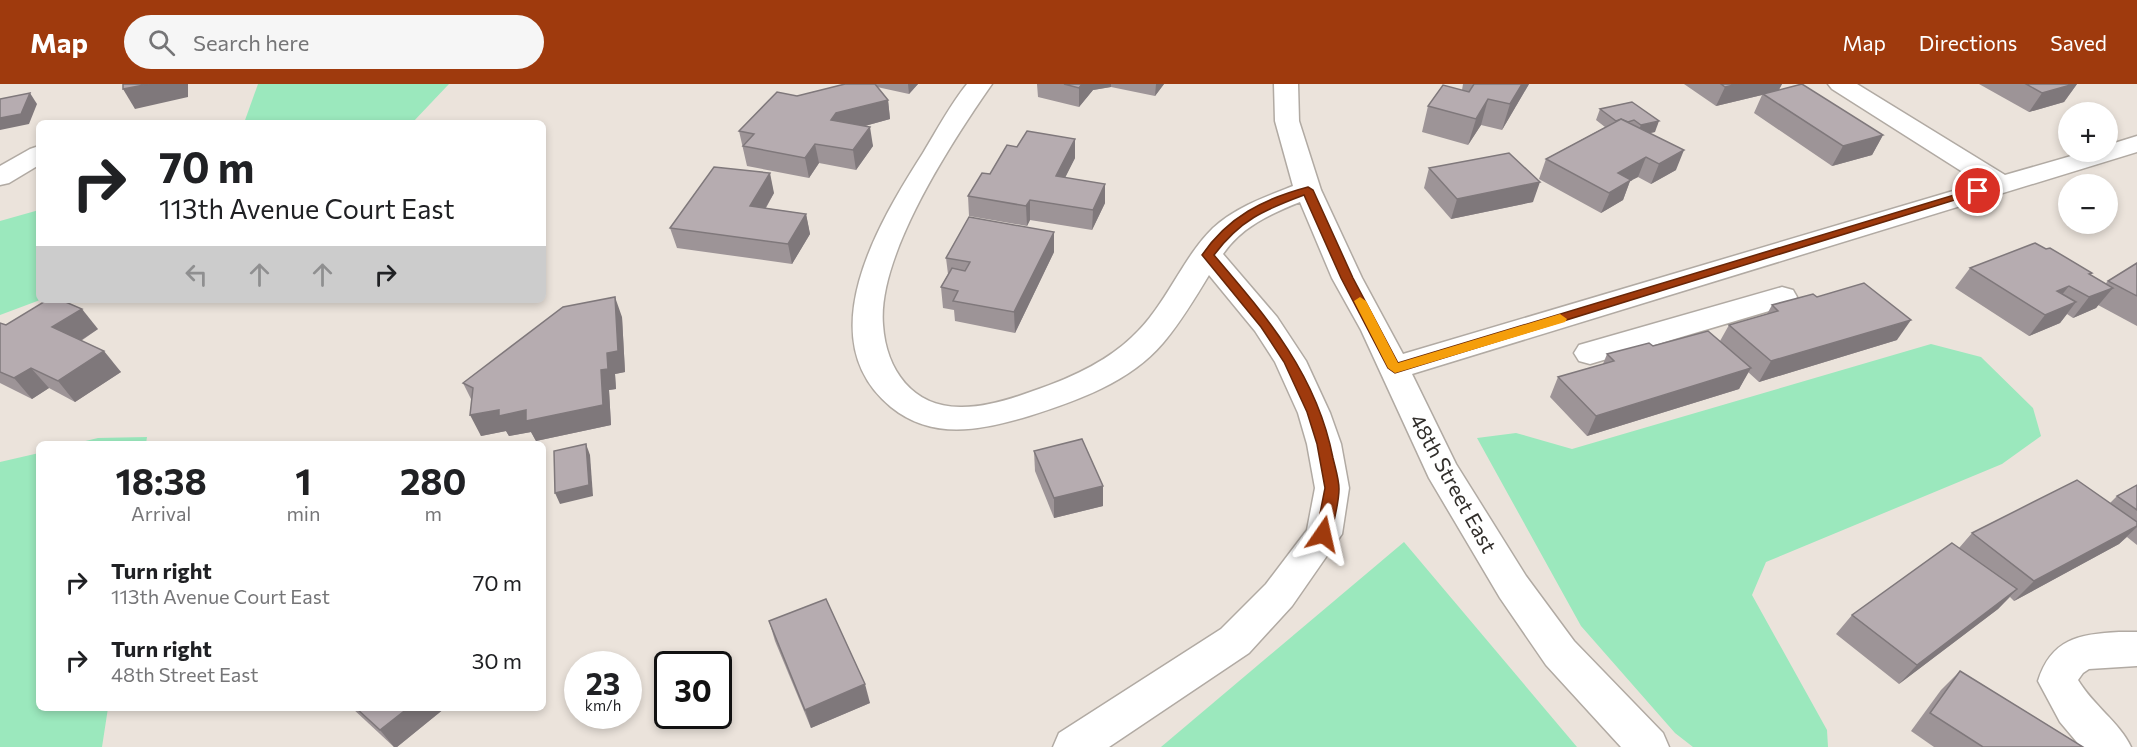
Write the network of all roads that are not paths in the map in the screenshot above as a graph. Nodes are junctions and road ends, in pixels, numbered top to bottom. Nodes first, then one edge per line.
1 (981, 84) edge
2 (1286, 84) edge
3 (1840, 84) edge
4 (2137, 144) edge
5 (36, 156) edge
6 (0, 177) edge
7 (2000, 184) junction
8 (1308, 190) junction
9 (1208, 255) junction
10 (1644, 294) junction
11 (1782, 297) dead end
12 (1681, 326) junction
13 (1590, 353) dead end
14 (1395, 368) junction
15 (2137, 649) edge
16 (1074, 747) edge
17 (1648, 747) edge
18 (2110, 747) edge

1 - 9 street
2 - 8 street, 48th Street East
3 - 7 street
4 - 7 street
5 - 6 street
7 - 10 street
8 - 9 street
8 - 14 street, 48th Street East
9 - 16 street
10 - 12 street
10 - 14 street
11 - 12 street
12 - 13 street
14 - 17 street, 48th Street East
15 - 18 street

